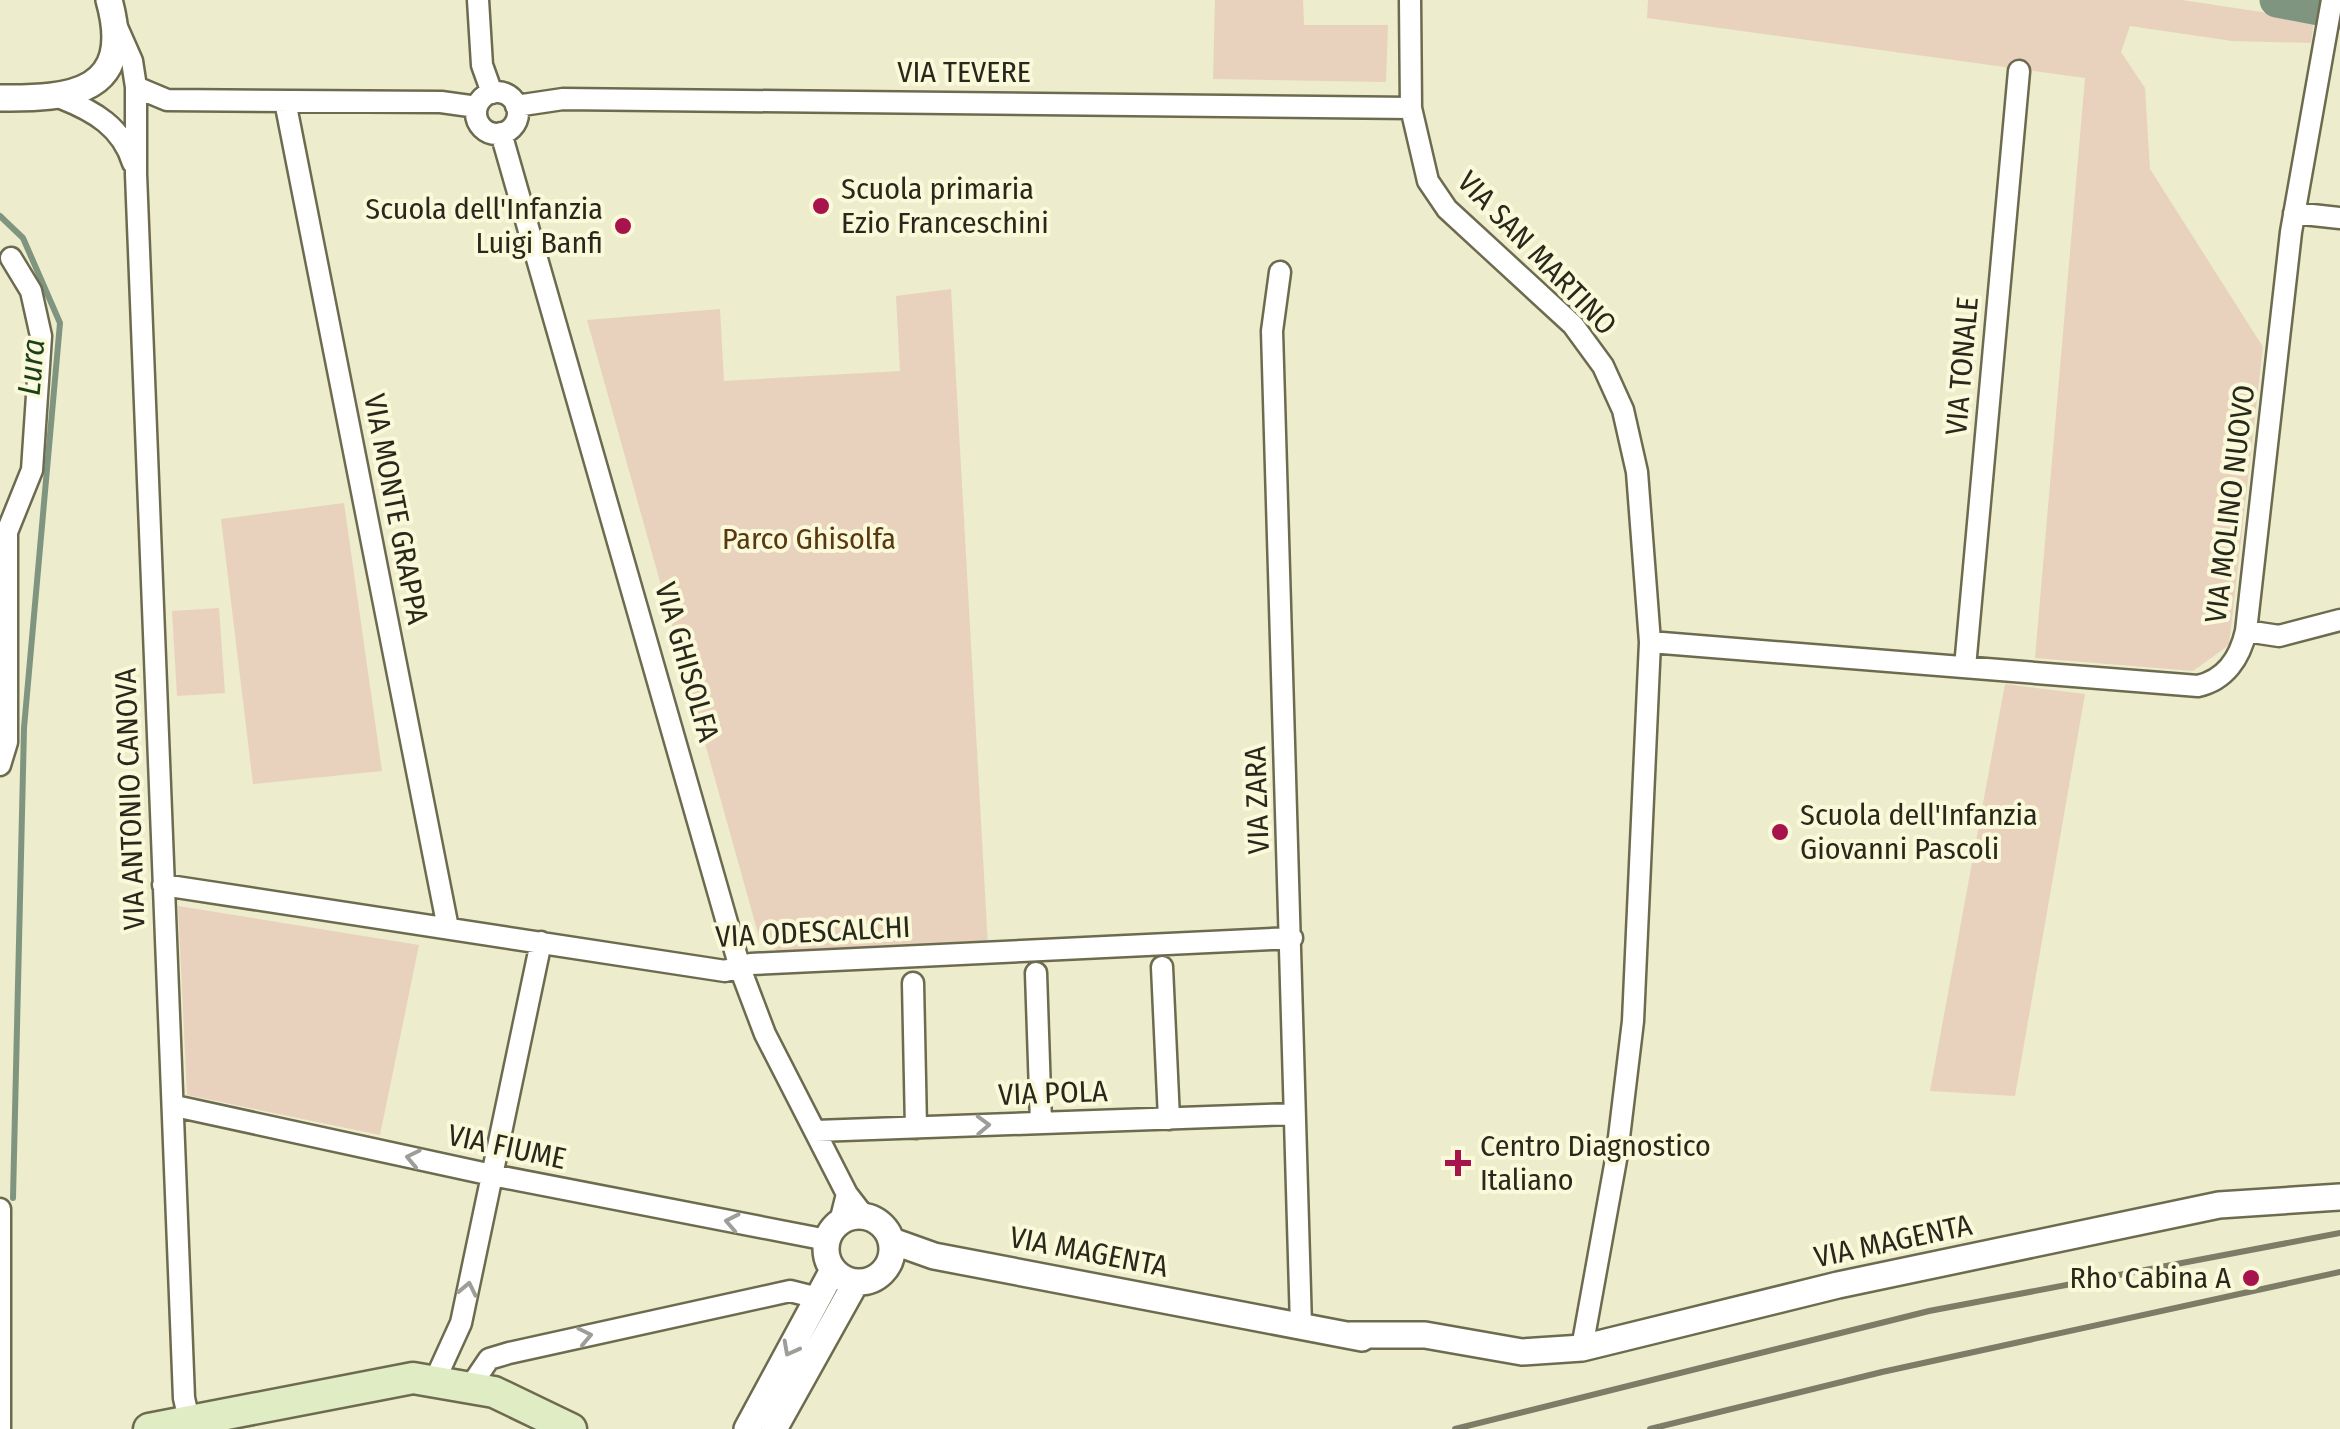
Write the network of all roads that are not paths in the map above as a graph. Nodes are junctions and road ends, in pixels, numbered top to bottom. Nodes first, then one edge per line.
1 (110, 0) edge
2 (478, 0) edge
3 (1410, 0) edge
4 (2332, 0) edge
5 (117, 27) junction
6 (2018, 71) dead end
7 (136, 87) junction
8 (0, 98) edge
9 (61, 98) junction
10 (284, 101) junction
11 (482, 101) junction
12 (516, 106) junction
13 (1411, 108) junction
14 (501, 133) junction
15 (136, 174) junction
16 (2294, 213) junction
17 (2340, 218) edge
18 (11, 258) dead end
19 (1280, 272) dead end
20 (2340, 620) edge
21 (2246, 631) junction
22 (1650, 642) junction
23 (1965, 667) junction
24 (0, 765) edge
25 (163, 885) junction
26 (448, 928) junction
27 (1292, 938) junction
28 (541, 942) junction
29 (1162, 966) dead end
30 (740, 968) junction
31 (1036, 972) dead end
32 (913, 983) dead end
33 (175, 1106) junction
34 (1292, 1114) junction
35 (1168, 1119) junction
36 (1040, 1123) junction
37 (916, 1128) junction
38 (816, 1131) junction
39 (492, 1175) junction
40 (2340, 1197) edge
41 (0, 1209) edge
42 (844, 1226) junction
43 (892, 1250) junction
44 (845, 1276) junction
45 (818, 1298) junction
46 (1301, 1326) junction
47 (1582, 1348) junction
48 (435, 1380) junction
49 (470, 1387) junction
50 (190, 1425) edge
51 (0, 1429) edge
52 (148, 1429) edge
53 (570, 1429) edge
54 (747, 1429) edge
55 (774, 1429) edge

1 - 5 street
2 - 11 street
3 - 13 street, VIA SAN MARTINO
4 - 16 street, VIA MOLINO NUOVO
5 - 7 street
5 - 9 street
6 - 23 street, VIA TONALE
7 - 10 street
7 - 15 street, VIA ANTONIO CANOVA
8 - 9 street
9 - 15 street, VIA ANTONIO CANOVA
10 - 11 street
10 - 26 street, VIA MONTE GRAPPA
11 - 12 street
11 - 14 street
12 - 13 street, VIA TEVERE
12 - 14 street
13 - 22 street, VIA SAN MARTINO
14 - 30 street, VIA GHISOLFA
15 - 25 street, VIA ANTONIO CANOVA
16 - 17 street
16 - 21 street, VIA MOLINO NUOVO
18 - 24 street
19 - 27 street, VIA ZARA
20 - 21 street
21 - 23 street, VIA MOLINO NUOVO
22 - 23 street, VIA MOLINO NUOVO
22 - 47 street, VIA SAN MARTINO
25 - 26 street, VIA ODESCALCHI
25 - 33 street, VIA ANTONIO CANOVA
26 - 28 street, VIA ODESCALCHI
27 - 30 street, VIA ODESCALCHI
27 - 34 street, VIA ZARA
28 - 30 street, VIA ODESCALCHI
28 - 39 street
29 - 35 street
30 - 38 street, VIA GHISOLFA
31 - 36 street
32 - 37 street
39 -> 33 street, VIA FIUME
33 - 50 street, VIA ANTONIO CANOVA
34 - 35 street, VIA POLA
34 - 46 street, VIA ZARA
35 - 36 street, VIA POLA
37 -> 36 street, VIA POLA
37 - 38 street, VIA POLA
38 - 42 street, VIA GHISOLFA
42 -> 39 street, VIA FIUME
48 -> 39 street
40 - 47 street, VIA MAGENTA
41 - 51 street
42 - 43 street
42 - 44 street
43 - 44 street
43 - 46 street, VIA MAGENTA
44 - 45 street
44 - 55 street
49 -> 45 street
45 -> 54 street
46 - 47 street, VIA MAGENTA
48 - 49 main road
48 - 50 main road
49 - 53 main road
50 - 52 main road

